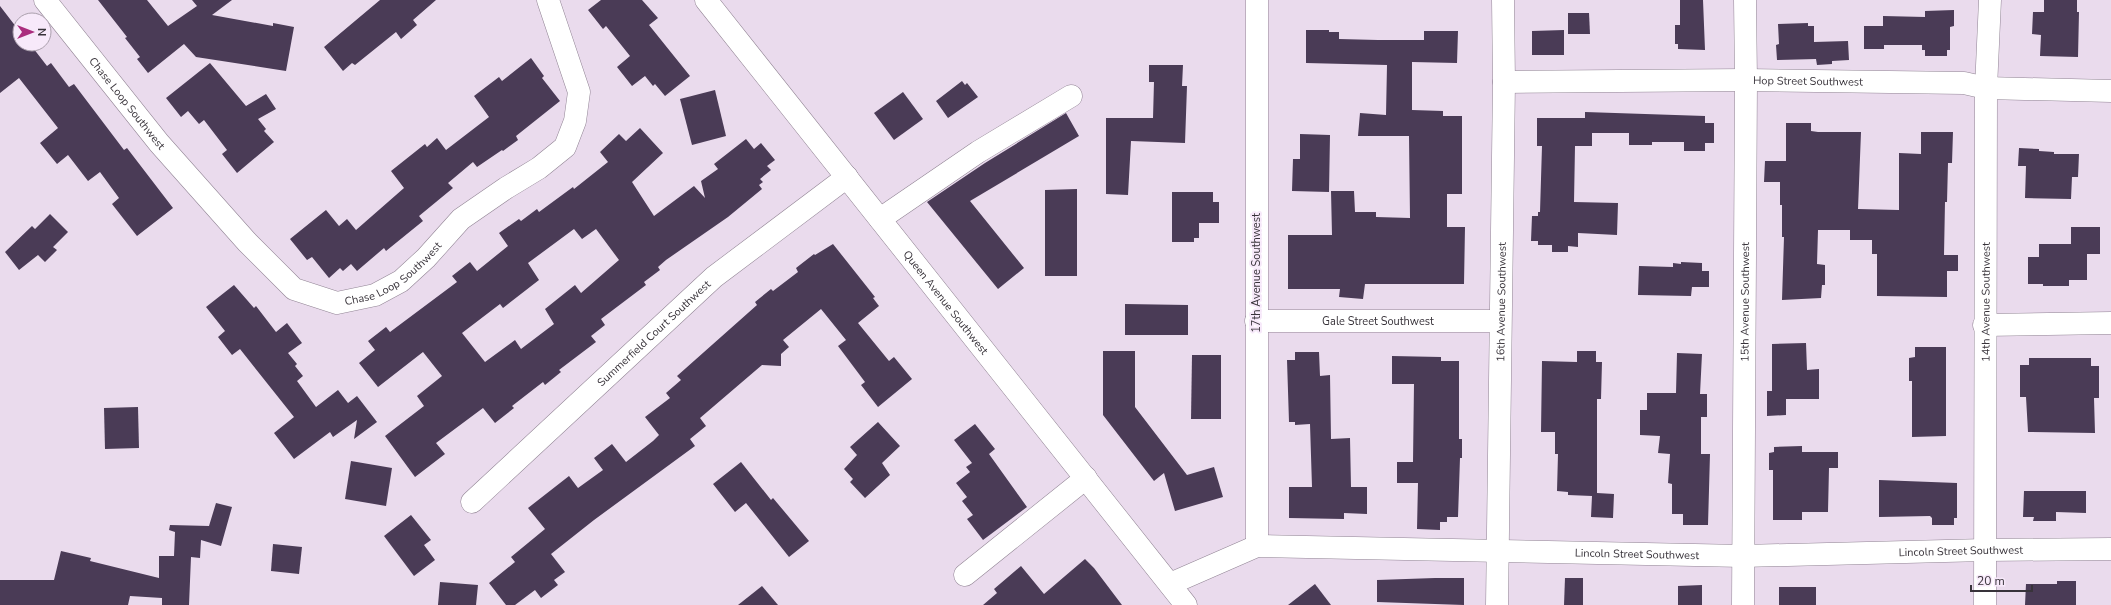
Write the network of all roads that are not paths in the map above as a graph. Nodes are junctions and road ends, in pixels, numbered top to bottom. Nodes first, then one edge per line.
1 (45, 0) edge
2 (548, 0) edge
3 (706, 0) edge
4 (1256, 0) edge
5 (1503, 0) edge
6 (1745, 0) edge
7 (1990, 0) edge
8 (1746, 80) junction
9 (1504, 82) junction
10 (1986, 88) junction
11 (2111, 91) edge
12 (1071, 96) dead end
13 (847, 178) junction
14 (880, 219) junction
15 (1256, 321) junction
16 (1500, 322) junction
17 (2111, 324) edge
18 (1984, 325) junction
19 (1086, 478) junction
20 (472, 502) dead end
21 (1257, 546) junction
22 (2111, 549) edge
23 (1497, 550) junction
24 (1985, 550) junction
25 (1743, 556) junction
26 (965, 575) dead end
27 (1170, 584) junction
28 (1186, 605) edge
29 (1497, 605) edge
30 (1743, 605) edge
31 (1985, 605) edge

1 - 2 street, Chase Loop Southwest
3 - 13 street, Queen Avenue Southwest
4 - 15 street, 17th Avenue Southwest
5 - 9 street, 16th Avenue Southwest
6 - 8 street, 15th Avenue Southwest
7 - 10 street, 14th Avenue Southwest
8 - 9 street, Hop Street Southwest
8 - 10 street, Hop Street Southwest
8 - 25 street, 15th Avenue Southwest
9 - 16 street, 16th Avenue Southwest
10 - 11 street, Hop Street Southwest
10 - 18 street, 14th Avenue Southwest
12 - 14 street
13 - 14 street, Queen Avenue Southwest
13 - 20 street, Summerfield Court Southwest
14 - 19 street, Queen Avenue Southwest
15 - 16 street, Gale Street Southwest
15 - 21 street, 17th Avenue Southwest
16 - 23 street, 16th Avenue Southwest
17 - 18 street
18 - 24 street, 14th Avenue Southwest
19 - 26 street
19 - 27 street, Queen Avenue Southwest
21 - 23 street, Lincoln Street Southwest
21 - 27 street, Lincoln Street Southwest
22 - 24 street, Lincoln Street Southwest
23 - 25 street, Lincoln Street Southwest
23 - 29 street, 16th Avenue Southwest
24 - 25 street, Lincoln Street Southwest
24 - 31 street, 14th Avenue Southwest
25 - 30 street, 15th Avenue Southwest
27 - 28 street, Queen Avenue Southwest

